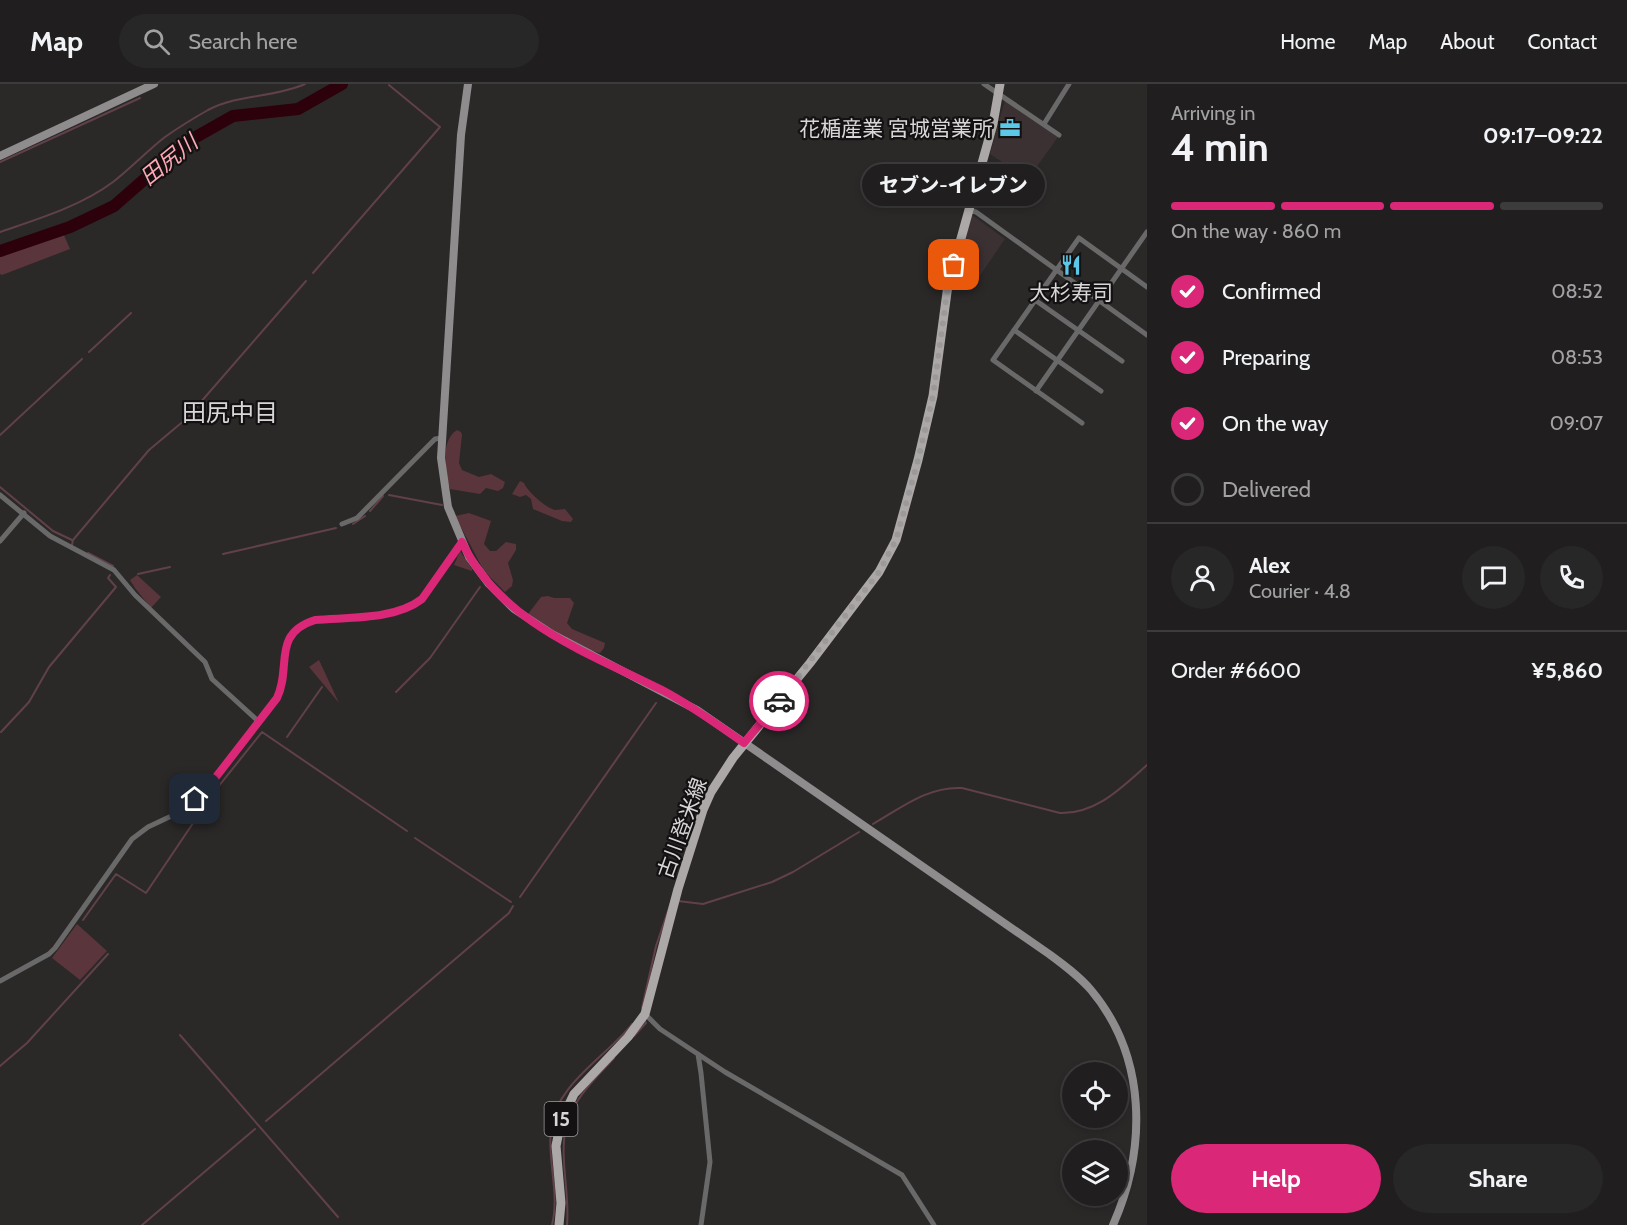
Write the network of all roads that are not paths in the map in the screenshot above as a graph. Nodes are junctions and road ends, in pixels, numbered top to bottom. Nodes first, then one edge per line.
1 (154, 84) edge
2 (468, 84) edge
3 (984, 84) edge
4 (1069, 84) edge
5 (999, 89) edge
6 (1044, 124) junction
7 (1059, 135) dead end
8 (0, 156) edge
9 (969, 210) junction
10 (1147, 232) edge
11 (1145, 240) edge
12 (1122, 269) junction
13 (1056, 270) junction
14 (1147, 287) edge
15 (1035, 300) junction
16 (1099, 301) junction
17 (1014, 330) junction
18 (1078, 331) junction
19 (1147, 335) edge
20 (1058, 361) junction
21 (1122, 361) dead end
22 (1036, 391) junction
23 (1101, 392) dead end
24 (1082, 423) dead end
25 (442, 438) junction
26 (0, 495) edge
27 (24, 513) junction
28 (342, 524) dead end
29 (0, 541) edge
30 (462, 542) junction
31 (258, 721) junction
32 (744, 743) junction
33 (0, 981) edge
34 (645, 1014) junction
35 (698, 1054) junction
36 (701, 1223) edge
37 (559, 1225) edge
38 (934, 1225) edge
39 (1113, 1225) edge

1 - 8 street
2 - 25 street
3 - 5 street
4 - 6 street
5 - 6 street
5 - 9 main road, 古川登米線 / 15
6 - 7 street
9 - 13 street
9 - 32 main road, 古川登米線 / 15
10 - 11 street
11 - 12 street
12 - 13 street
12 - 14 street
12 - 16 street
13 - 15 street
13 - 16 street
15 - 17 street
15 - 18 street
16 - 18 street
16 - 19 street
17 - 20 street
17 - 22 street
18 - 20 street
18 - 21 street
20 - 22 street
20 - 23 street
22 - 24 street
25 - 28 street
25 - 30 street
26 - 27 street
27 - 29 street
27 - 31 street
30 - 31 street
30 - 32 street
31 - 33 street
32 - 34 main road, 古川登米線 / 15
32 - 39 street
34 - 35 street
34 - 37 main road, 古川登米線 / 15
35 - 36 street
35 - 38 street

